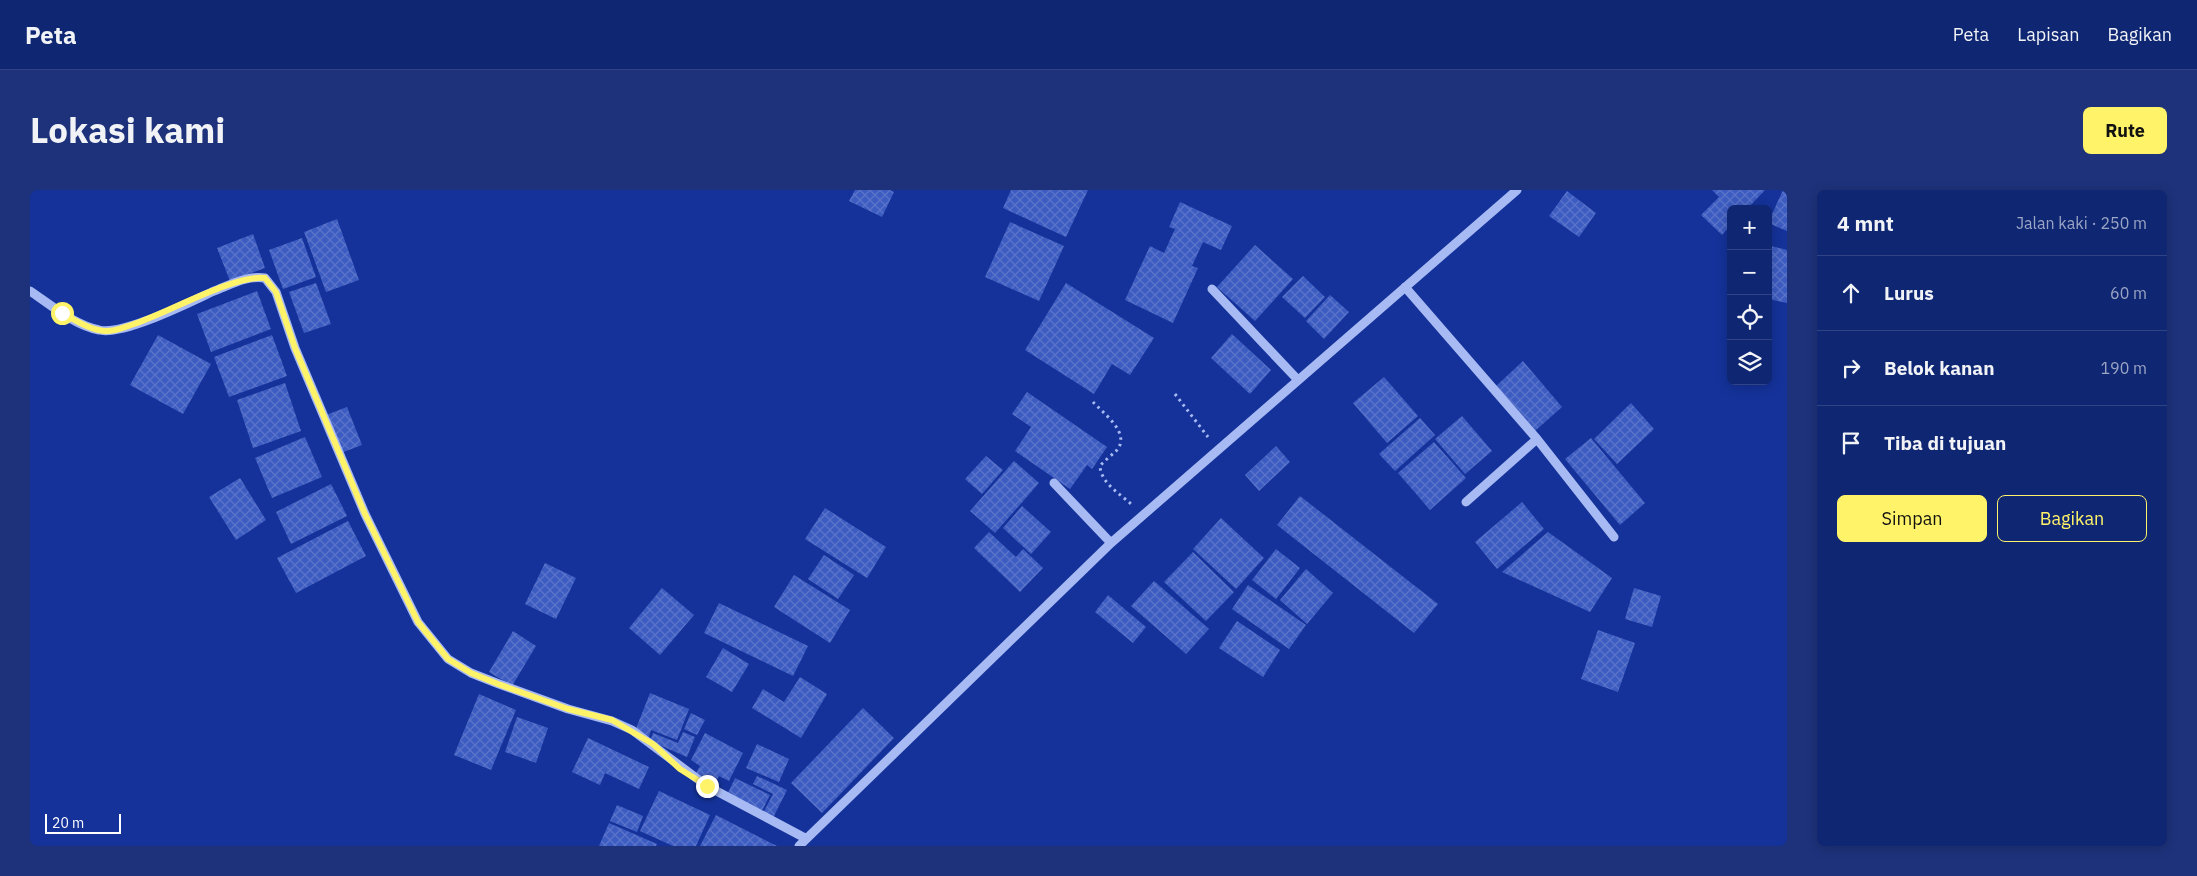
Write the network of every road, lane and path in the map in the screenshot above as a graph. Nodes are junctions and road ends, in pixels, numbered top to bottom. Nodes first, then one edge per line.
1 (1517, 190) edge
2 (1404, 286) junction
3 (1212, 289) dead end
4 (30, 291) edge
5 (1298, 380) junction
6 (1174, 394) dead end
7 (1093, 402) dead end
8 (1536, 439) junction
9 (1218, 449) junction
10 (1054, 483) dead end
11 (1466, 502) dead end
12 (1143, 514) junction
13 (1614, 537) dead end
14 (1111, 543) junction
15 (805, 838) junction
16 (799, 846) edge

1 - 2 street
2 - 5 street
2 - 8 street
3 - 5 street
4 - 15 street
5 - 9 street
6 - 9 path
7 - 12 path
8 - 11 street
8 - 13 street
9 - 12 street
10 - 14 street
12 - 14 street
14 - 15 street
15 - 16 street

